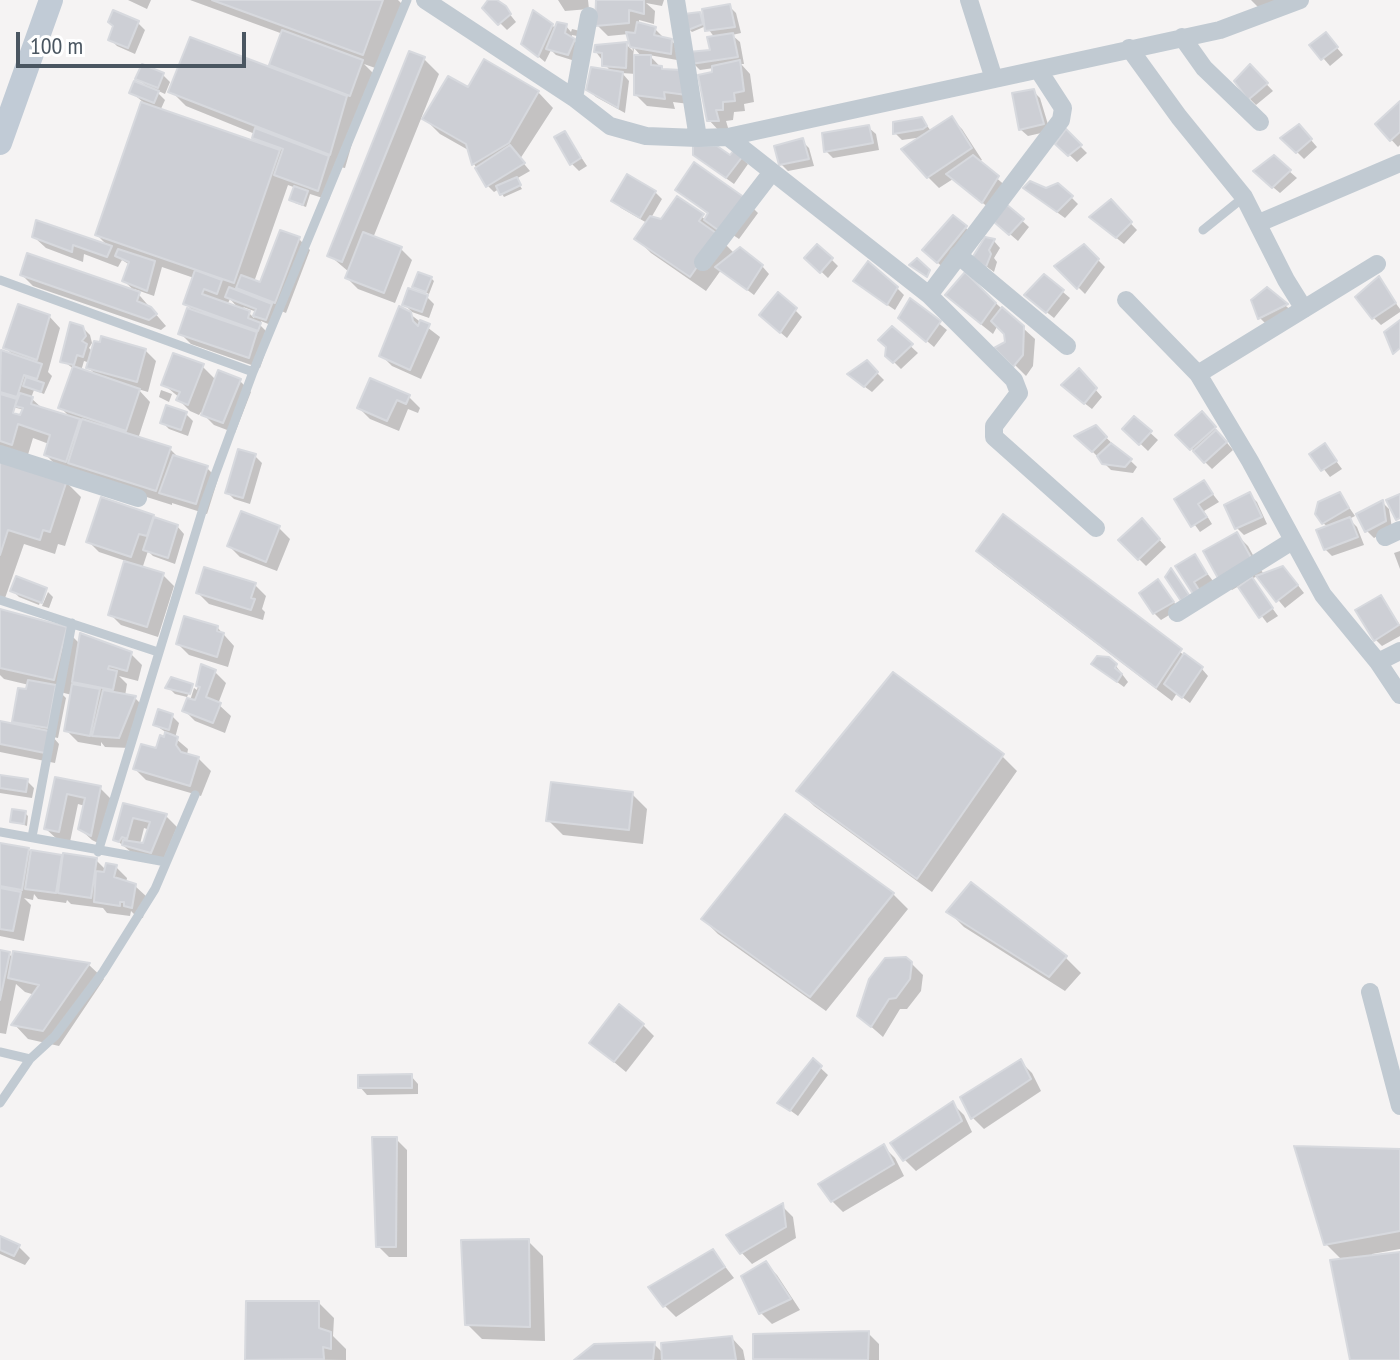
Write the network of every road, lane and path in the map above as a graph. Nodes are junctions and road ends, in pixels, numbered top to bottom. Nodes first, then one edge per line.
1 (51, 0) edge
2 (407, 0) edge
3 (425, 0) edge
4 (676, 0) edge
5 (969, 0) edge
6 (1300, 0) edge
7 (589, 16) dead end
8 (1182, 37) junction
9 (1129, 48) junction
10 (1039, 71) junction
11 (994, 79) junction
12 (574, 98) junction
13 (1260, 122) dead end
14 (728, 137) junction
15 (698, 138) junction
16 (0, 143) edge
17 (1400, 163) edge
18 (772, 172) junction
19 (1244, 197) junction
20 (1259, 223) junction
21 (1203, 230) dead end
22 (958, 255) junction
23 (703, 262) dead end
24 (1377, 264) dead end
25 (0, 280) edge
26 (929, 295) junction
27 (1126, 300) dead end
28 (1304, 309) junction
29 (1067, 346) dead end
30 (253, 372) junction
31 (1198, 374) junction
32 (0, 454) edge
33 (138, 498) dead end
34 (1096, 528) dead end
35 (1292, 541) junction
36 (0, 600) edge
37 (1177, 613) dead end
38 (72, 623) junction
39 (1400, 651) edge
40 (158, 652) junction
41 (1378, 662) junction
42 (1400, 695) edge
43 (195, 795) dead end
44 (0, 832) edge
45 (32, 837) junction
46 (98, 852) junction
47 (166, 862) junction
48 (1370, 992) dead end
49 (0, 1052) edge
50 (30, 1059) junction
51 (0, 1103) edge
52 (1400, 1106) edge

1 - 16 main road
2 - 30 lane
3 - 12 street
4 - 15 street
5 - 11 street
6 - 8 street
7 - 12 street
8 - 9 street
8 - 13 street
9 - 10 street
9 - 19 street
10 - 11 street
10 - 22 street
11 - 14 street
12 - 15 street
14 - 15 street
14 - 18 street
17 - 20 street
18 - 23 street
18 - 26 street
19 - 20 street
19 - 21 lane
20 - 28 street
22 - 26 street
22 - 29 street
24 - 28 street
25 - 30 lane
26 - 34 street
27 - 31 street
28 - 31 street
30 - 40 lane
31 - 35 street
32 - 33 street
35 - 37 street
35 - 41 street
36 - 38 lane
38 - 40 lane
38 - 45 lane
39 - 41 street
40 - 46 lane
41 - 42 street
43 - 47 lane
44 - 45 lane
45 - 46 lane
46 - 47 lane
47 - 50 lane
48 - 52 street
49 - 50 lane
50 - 51 lane

